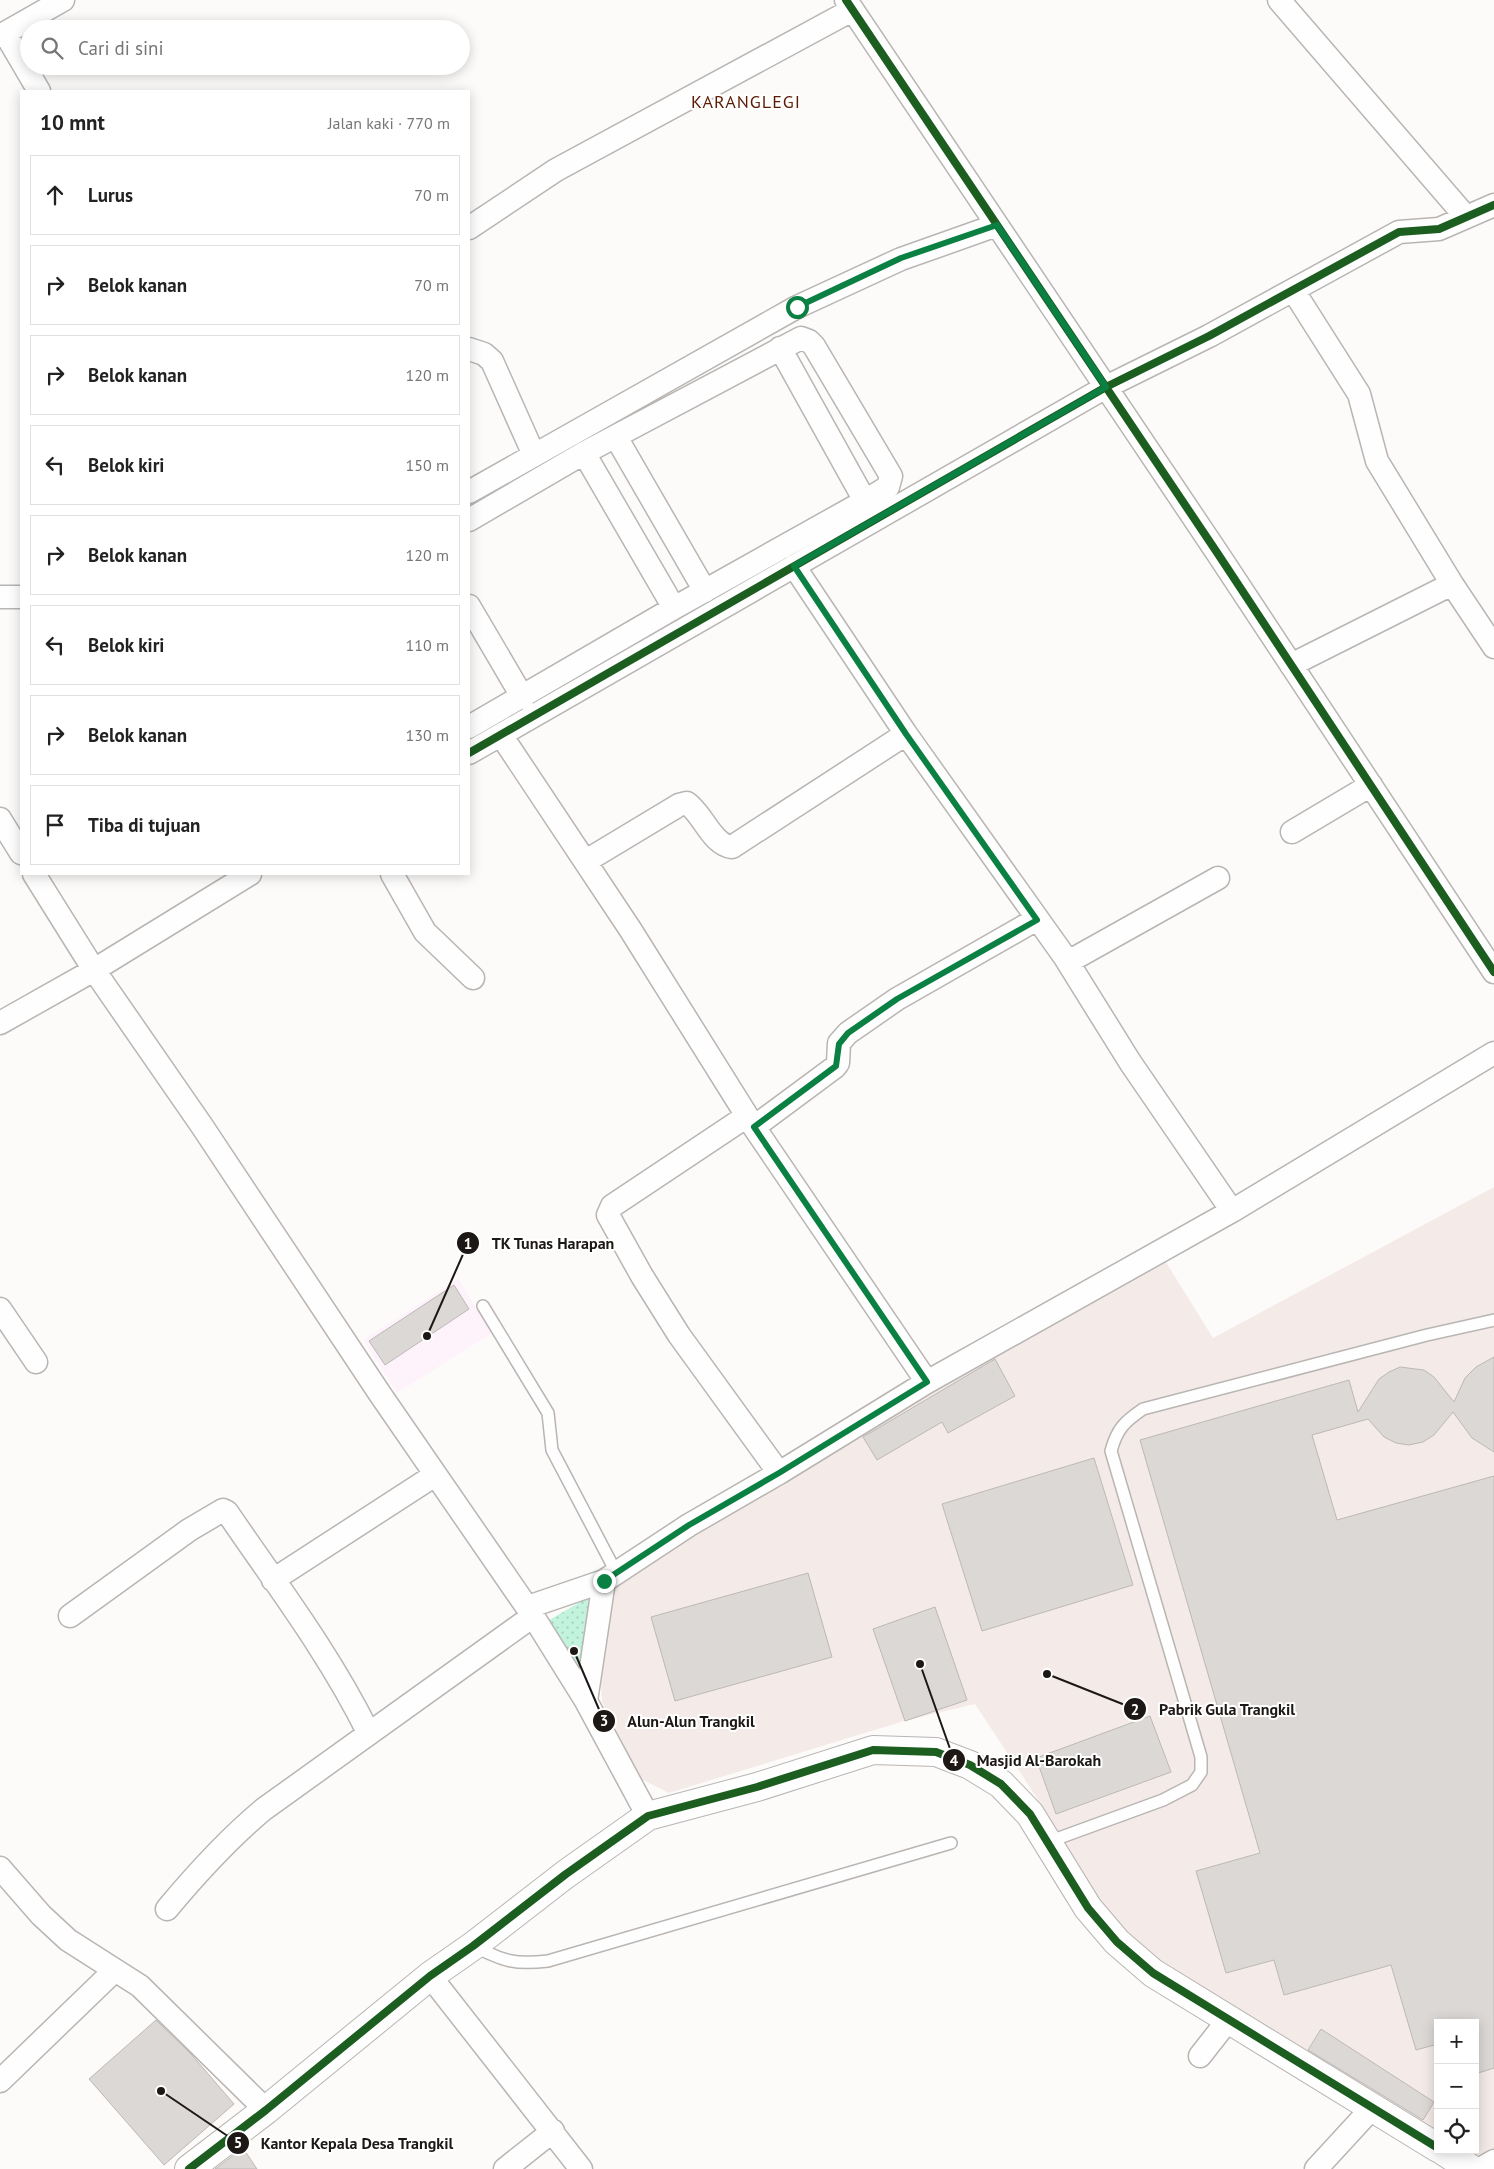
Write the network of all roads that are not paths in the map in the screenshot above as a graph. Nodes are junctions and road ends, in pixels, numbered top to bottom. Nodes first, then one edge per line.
1 (63, 0) edge
2 (1280, 0) edge
3 (849, 5) edge
4 (27, 20) edge
5 (20, 24) edge
6 (2, 34) edge
7 (20, 62) edge
8 (29, 75) edge
9 (38, 90) edge
10 (1494, 205) edge
11 (1466, 217) junction
12 (997, 225) junction
13 (470, 227) edge
14 (1293, 290) junction
15 (780, 348) junction
16 (470, 349) edge
17 (1106, 387) junction
18 (616, 437) junction
19 (584, 453) junction
20 (534, 455) junction
21 (470, 491) edge
22 (866, 501) junction
23 (470, 519) edge
24 (794, 566) junction
25 (1452, 584) junction
26 (706, 591) junction
27 (20, 597) edge
28 (0, 598) edge
29 (470, 608) edge
30 (674, 608) junction
31 (1494, 647) edge
32 (1291, 665) junction
33 (523, 698) junction
34 (470, 726) edge
35 (906, 734) junction
36 (501, 735) junction
37 (470, 752) edge
38 (1371, 785) junction
39 (0, 819) edge
40 (1292, 832) dead end
41 (20, 851) edge
42 (586, 861) junction
43 (248, 875) edge
44 (393, 875) edge
45 (40, 876) edge
46 (1218, 878) dead end
47 (1037, 920) junction
48 (1068, 962) junction
49 (94, 970) junction
50 (1494, 972) edge
51 (473, 978) dead end
52 (0, 1023) edge
53 (1494, 1053) edge
54 (751, 1122) junction
55 (1232, 1211) junction
56 (483, 1306) dead end
57 (0, 1309) edge
58 (1494, 1320) edge
59 (36, 1362) dead end
60 (927, 1382) junction
61 (779, 1473) junction
62 (435, 1475) junction
63 (610, 1576) junction
64 (273, 1580) junction
65 (530, 1611) junction
66 (70, 1616) dead end
67 (586, 1701) junction
68 (368, 1732) junction
69 (648, 1816) junction
70 (1048, 1842) junction
71 (951, 1843) dead end
72 (0, 1868) edge
73 (167, 1909) dead end
74 (473, 1946) junction
75 (115, 1970) junction
76 (430, 1976) junction
77 (1229, 2019) junction
78 (1200, 2056) dead end
79 (0, 2082) edge
80 (1373, 2107) junction
81 (266, 2110) junction
82 (553, 2130) junction
83 (1434, 2145) edge
84 (1448, 2154) edge
85 (1494, 2161) edge
86 (189, 2169) edge
87 (505, 2169) edge
88 (582, 2169) edge
89 (1316, 2169) edge
90 (1470, 2169) edge
91 (1480, 2169) edge

1 - 4 street
2 - 11 street
3 - 12 street
3 - 13 street
5 - 6 street
6 - 7 street
8 - 9 street
10 - 11 street
11 - 14 street
12 - 17 street
12 - 20 street
14 - 17 street
14 - 25 street
15 - 18 street
15 - 22 street
15 - 22 street
16 - 20 street
17 - 24 street
17 - 32 street
18 - 19 street
18 - 26 street
19 - 23 street
19 - 30 street
20 - 21 street
22 - 26 street
24 - 35 street
24 - 36 street
25 - 31 street
25 - 32 street
26 - 30 street
27 - 28 street
29 - 33 street
30 - 33 street
32 - 38 street
33 - 34 street
35 - 42 street
35 - 47 street
36 - 37 street
36 - 42 street
38 - 40 street
38 - 50 street
39 - 41 street
42 - 54 street
43 - 49 street
44 - 51 street
45 - 49 street
46 - 48 street
47 - 48 street
47 - 54 street
48 - 55 street
49 - 52 street
49 - 62 street
53 - 55 street
54 - 60 street
54 - 61 street
55 - 60 street
56 - 63 lane
57 - 59 street
58 - 70 lane
60 - 61 street
61 - 63 street
62 - 64 street
62 - 65 street
63 - 65 street
63 - 67 street
64 - 66 street
64 - 68 street
65 - 67 street
65 - 68 street
67 - 69 street
68 - 73 street
69 - 70 street
69 - 74 street
70 - 77 street
71 - 74 lane
72 - 75 street
74 - 76 street
75 - 79 street
75 - 81 street
76 - 81 street
76 - 82 street
77 - 78 street
77 - 80 street
80 - 83 street
80 - 89 street
81 - 86 street
82 - 87 street
82 - 88 street
84 - 90 street
85 - 91 street

